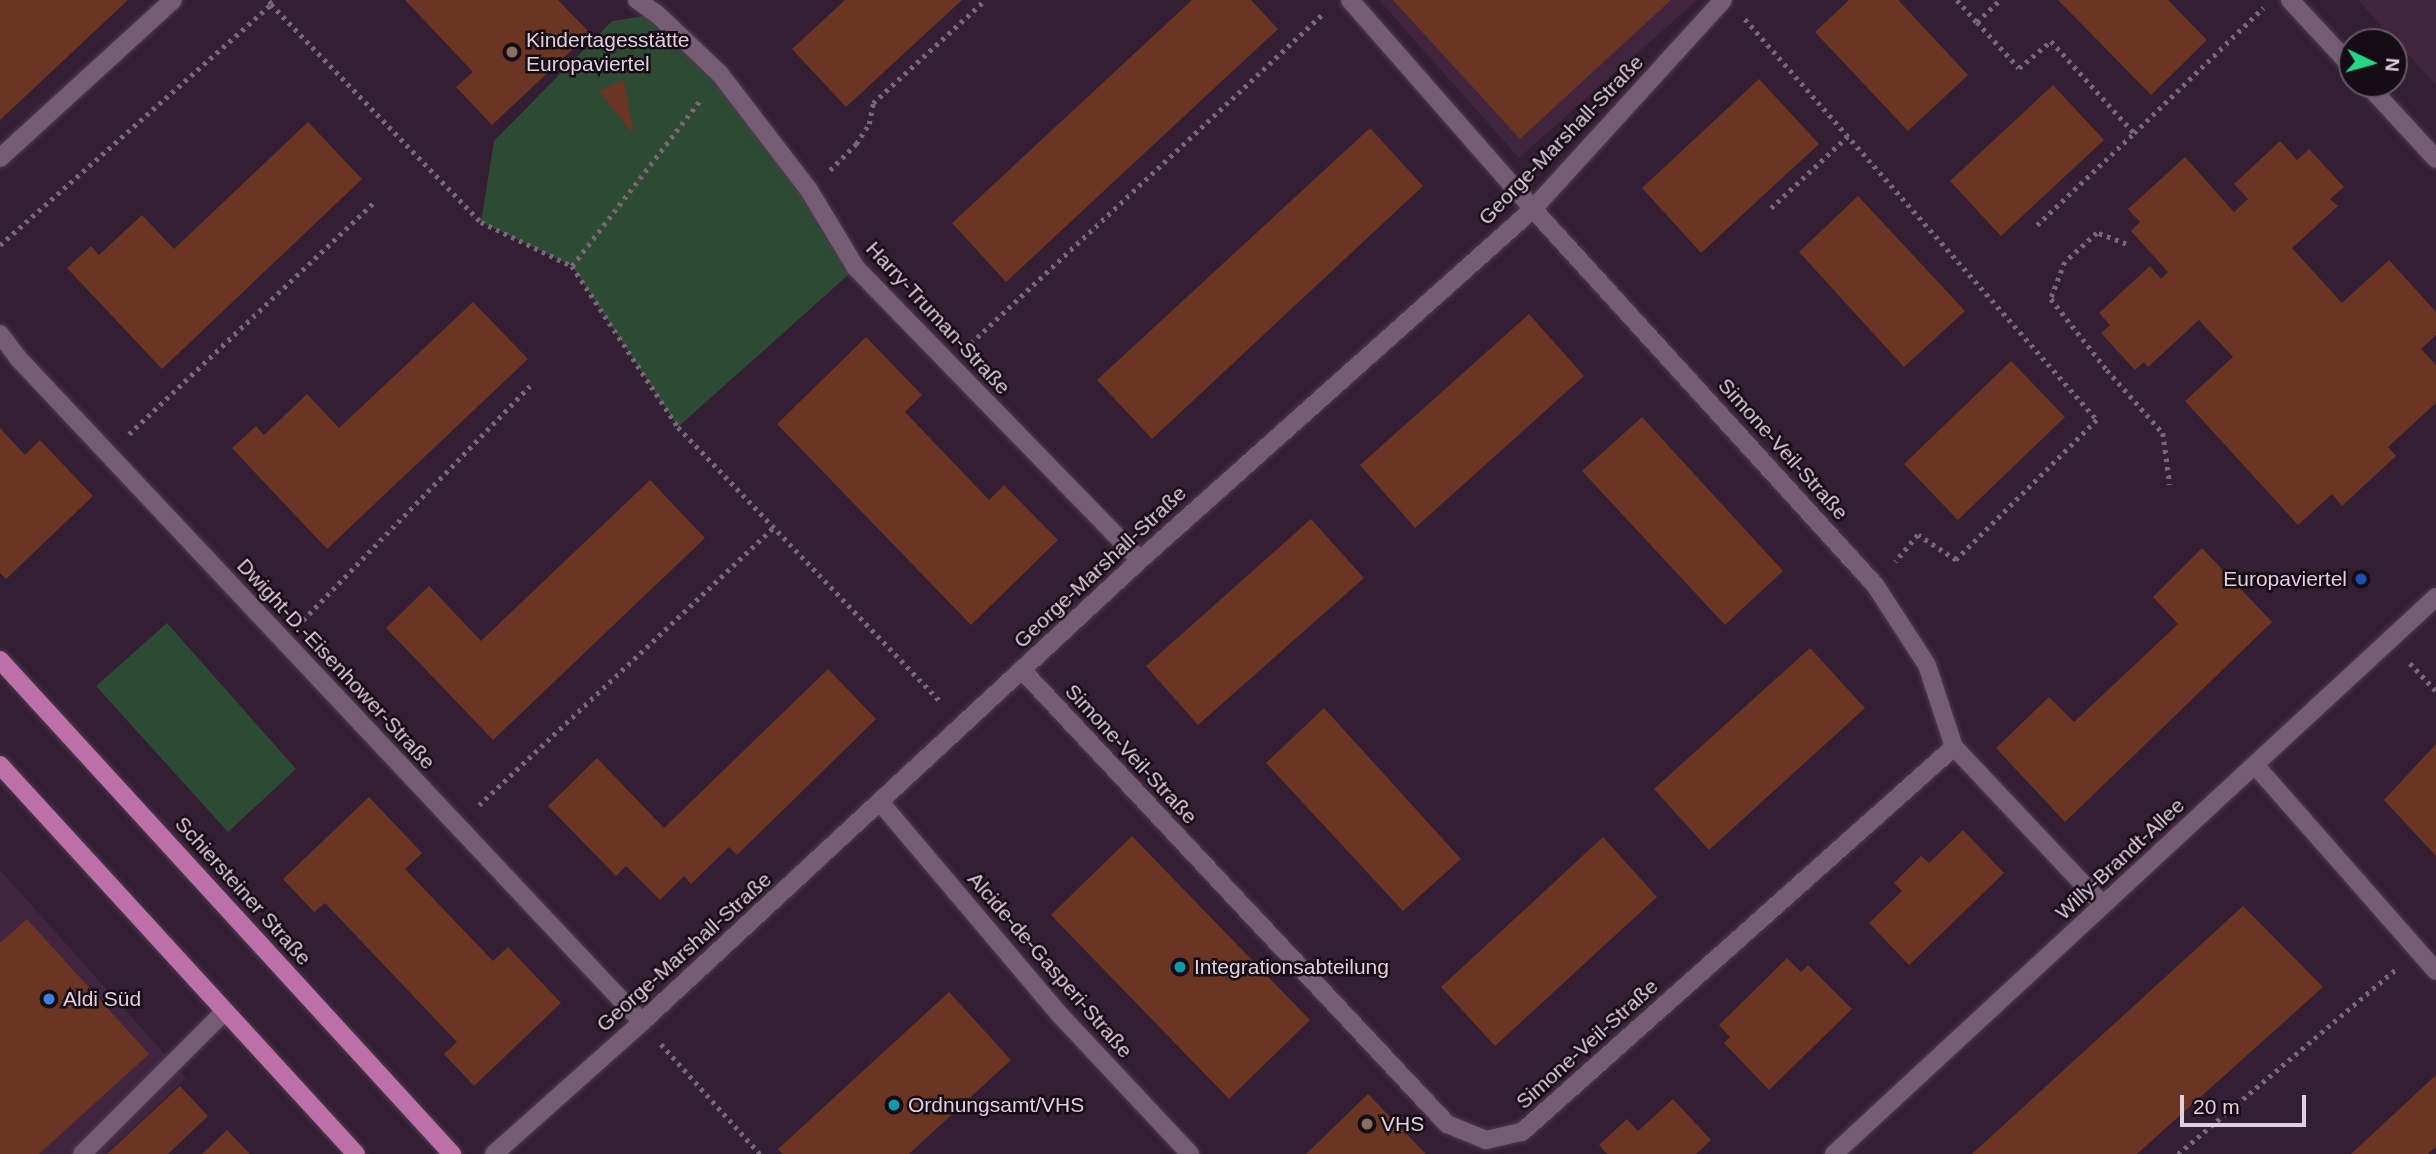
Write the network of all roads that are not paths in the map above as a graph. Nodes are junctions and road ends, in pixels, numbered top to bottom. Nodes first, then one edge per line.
1 (173, 0) edge
2 (637, 0) edge
3 (1350, 0) edge
4 (2290, 0) edge
5 (1730, 5) edge
6 (2338, 52) edge
7 (2380, 98) edge
8 (0, 158) edge
9 (2436, 159) edge
10 (1534, 209) junction
11 (0, 334) edge
12 (1140, 560) junction
13 (2436, 597) edge
14 (0, 660) edge
15 (1022, 670) junction
16 (1954, 747) junction
17 (0, 765) edge
18 (2255, 765) junction
19 (880, 802) junction
20 (2103, 905) junction
21 (2436, 971) edge
22 (225, 1012) junction
23 (642, 1022) junction
24 (82, 1154) edge
25 (356, 1154) edge
26 (452, 1154) edge
27 (494, 1154) edge
28 (1190, 1154) edge
29 (1835, 1154) edge

1 - 8 street
2 - 12 street, Harry-Truman-Straße
3 - 10 street, Simone-Veil-Straße
4 - 6 street
5 - 10 street, George-Marshall-Straße
7 - 9 street
10 - 12 street, George-Marshall-Straße
10 - 16 street, Simone-Veil-Straße
11 - 23 street, Dwight-D.-Eisenhower-Straße
12 - 15 street, George-Marshall-Straße
13 - 18 street, Willy-Brandt-Allee
14 - 26 main road, Schiersteiner Straße
15 - 16 street, Simone-Veil-Straße
15 - 19 street, George-Marshall-Straße
16 - 20 street, Simone-Veil-Straße
17 - 22 main road
18 - 20 street, Willy-Brandt-Allee
18 - 21 street
19 - 23 street, George-Marshall-Straße
19 - 28 street, Alcide-de-Gasperi-Straße
20 - 29 street, Willy-Brandt-Allee
22 - 24 street
22 - 25 main road
23 - 27 street, George-Marshall-Straße

